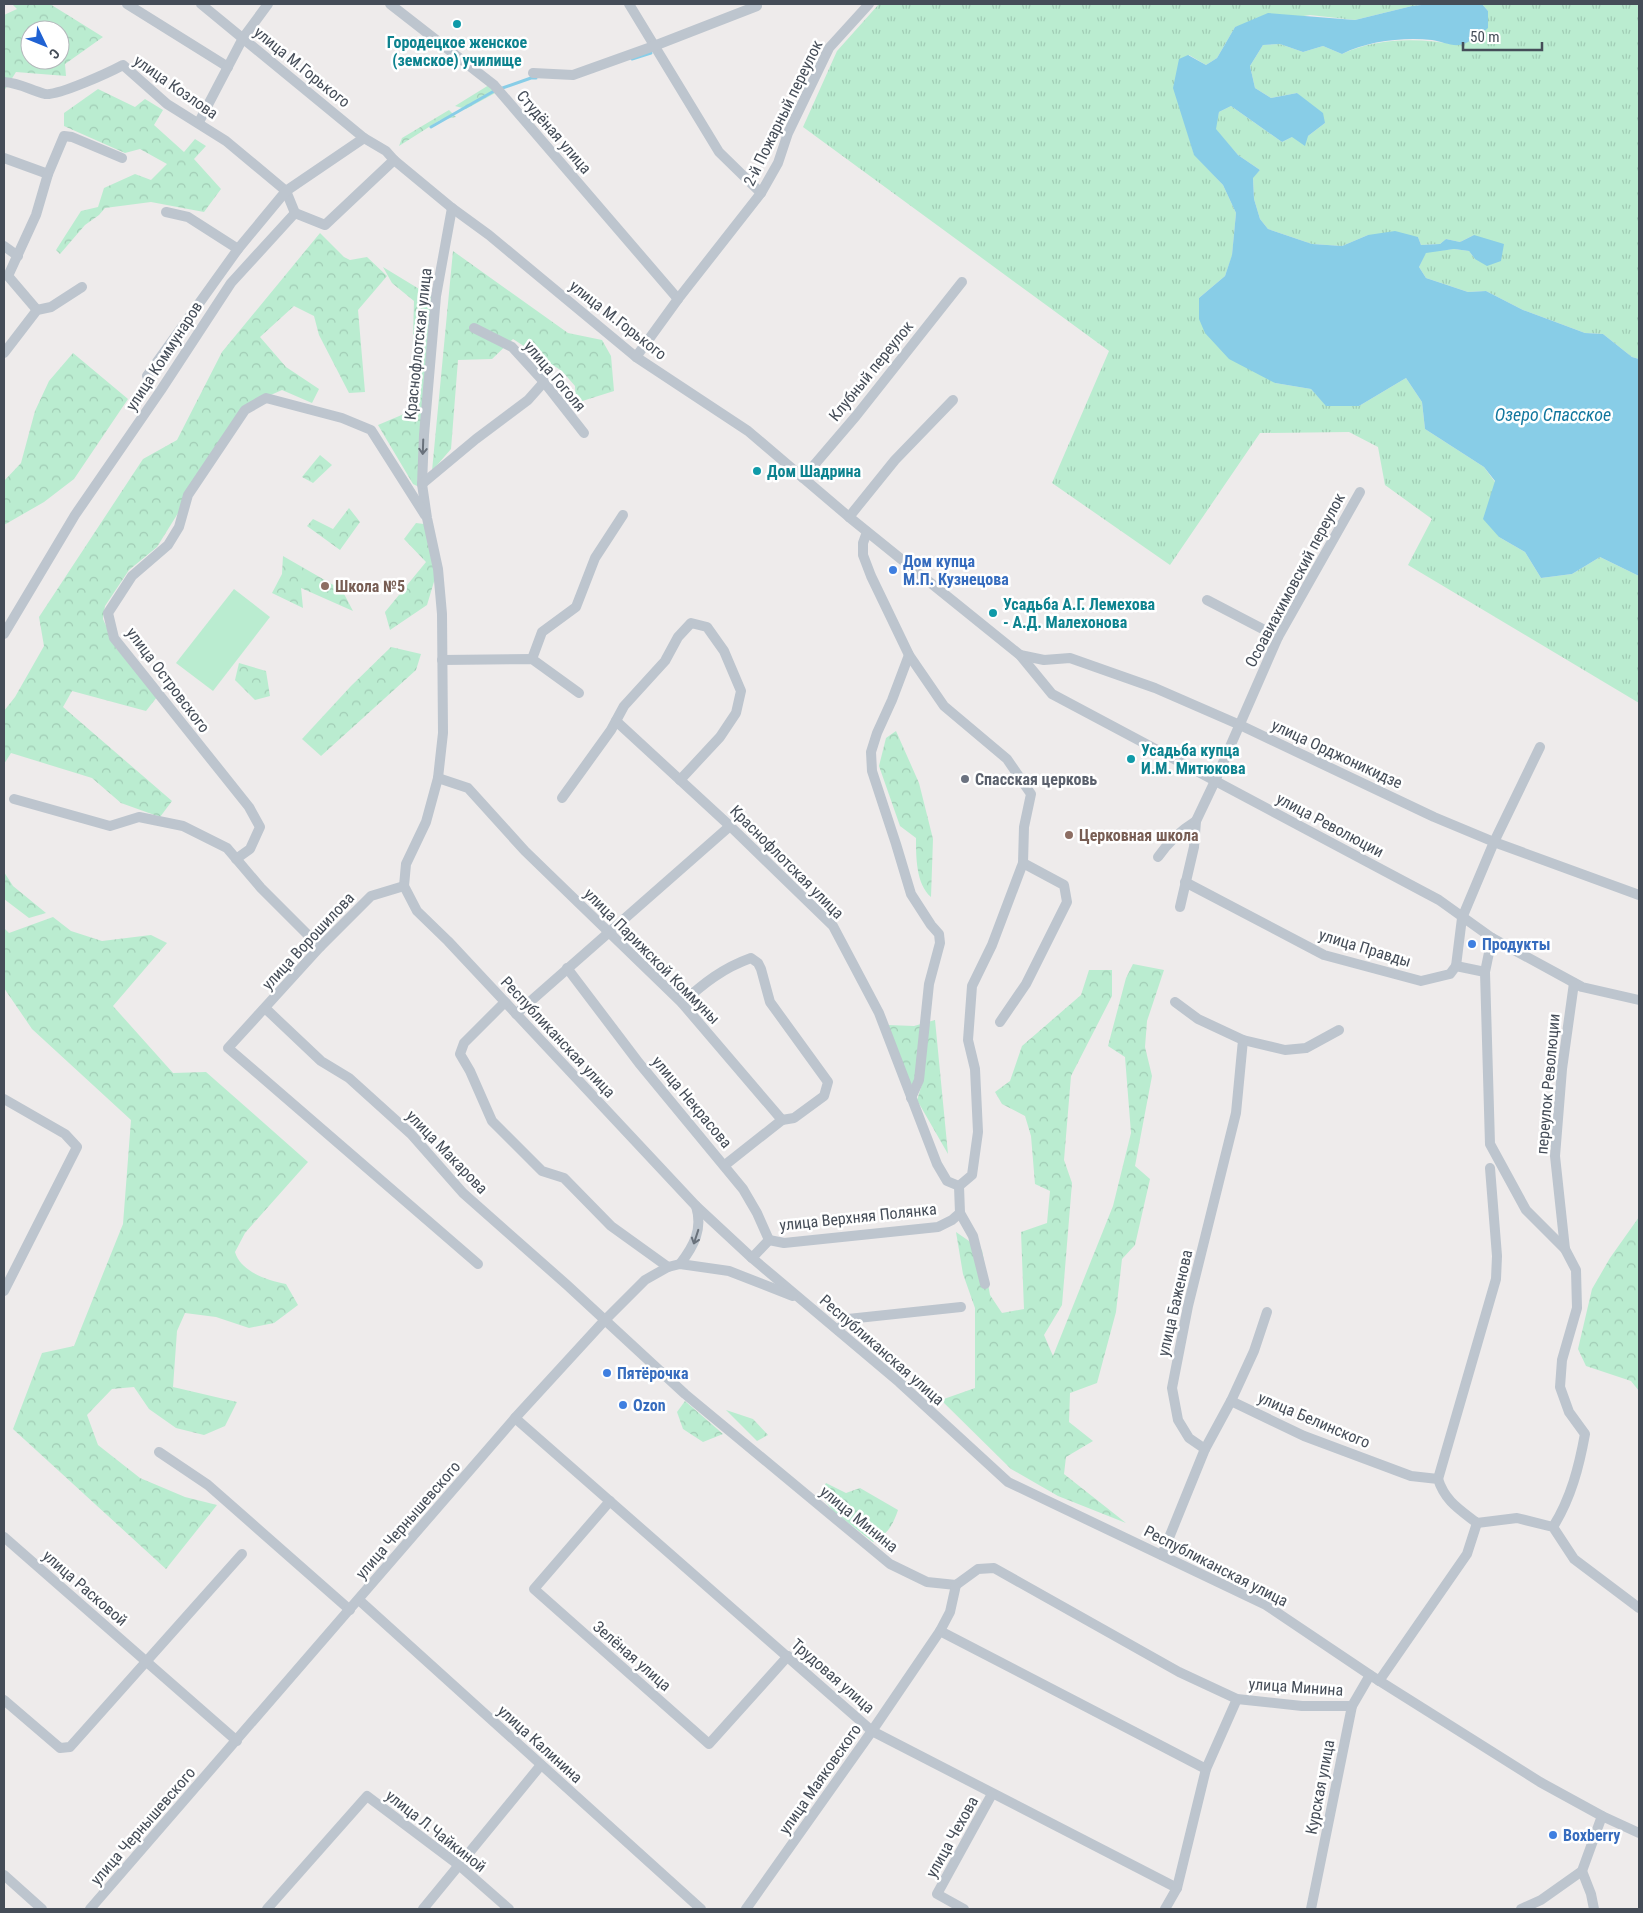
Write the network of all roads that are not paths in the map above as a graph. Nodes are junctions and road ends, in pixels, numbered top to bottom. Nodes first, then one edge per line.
1 (127, 4) edge
2 (201, 4) edge
3 (268, 4) edge
4 (390, 4) edge
5 (629, 4) edge
6 (869, 4) edge
7 (757, 6) dead end
8 (243, 38) junction
9 (654, 46) junction
10 (228, 67) junction
11 (533, 74) dead end
12 (4, 82) edge
13 (199, 122) junction
14 (364, 138) junction
15 (4, 158) edge
16 (122, 158) dead end
17 (394, 160) junction
18 (48, 174) junction
19 (286, 191) junction
20 (761, 193) junction
21 (452, 208) junction
22 (166, 212) dead end
23 (295, 213) junction
24 (4, 246) edge
25 (238, 249) junction
26 (18, 256) junction
27 (962, 282) dead end
28 (82, 287) dead end
29 (678, 299) junction
30 (37, 310) junction
31 (474, 328) dead end
32 (4, 353) edge
33 (636, 357) junction
34 (147, 376) dead end
35 (544, 382) junction
36 (266, 398) joint
37 (952, 400) dead end
38 (584, 433) dead end
39 (803, 478) junction
40 (422, 484) junction
41 (1360, 492) dead end
42 (624, 515) dead end
43 (849, 517) junction
44 (427, 518) junction
45 (867, 532) junction
46 (1207, 600) dead end
47 (4, 634) edge
48 (1278, 637) junction
49 (1020, 654) junction
50 (909, 655) junction
51 (532, 659) junction
52 (442, 660) junction
53 (579, 693) dead end
54 (616, 721) junction
55 (1240, 725) junction
56 (1540, 748) dead end
57 (438, 778) junction
58 (680, 780) junction
59 (1215, 781) junction
60 (562, 798) dead end
61 (14, 799) dead end
62 (1196, 821) junction
63 (730, 826) junction
64 (1494, 842) junction
65 (1158, 857) dead end
66 (236, 859) junction
67 (1023, 863) junction
68 (1185, 882) junction
69 (404, 886) junction
70 (1639, 894) edge
71 (1180, 908) dead end
72 (1462, 918) junction
73 (610, 932) junction
74 (1492, 938) junction
75 (320, 947) junction
76 (1456, 966) junction
77 (567, 968) junction
78 (1485, 972) junction
79 (1574, 983) junction
80 (1639, 1000) edge
81 (504, 1002) junction
82 (1175, 1002) dead end
83 (682, 1003) junction
84 (266, 1008) junction
85 (516, 1014) junction
86 (1000, 1022) dead end
87 (1339, 1030) dead end
88 (1243, 1040) junction
89 (912, 1098) junction
90 (4, 1099) edge
91 (782, 1120) junction
92 (725, 1165) junction
93 (1490, 1168) dead end
94 (960, 1186) junction
95 (696, 1206) junction
96 (960, 1213) junction
97 (769, 1240) junction
98 (1564, 1249) junction
99 (752, 1258) junction
100 (478, 1264) dead end
101 (680, 1264) junction
102 (668, 1267) junction
103 (985, 1284) dead end
104 (4, 1291) edge
105 (801, 1299) junction
106 (961, 1307) dead end
107 (1267, 1312) dead end
108 (604, 1321) junction
109 (838, 1330) junction
110 (1231, 1401) junction
111 (515, 1418) junction
112 (1205, 1449) junction
113 (159, 1452) dead end
114 (1438, 1479) junction
115 (610, 1501) junction
116 (1477, 1523) junction
117 (1554, 1527) junction
118 (4, 1537) edge
119 (242, 1554) dead end
120 (1162, 1555) junction
121 (956, 1584) junction
122 (359, 1600) junction
123 (1639, 1608) edge
124 (350, 1610) junction
125 (940, 1630) junction
126 (788, 1656) junction
127 (147, 1662) junction
128 (1375, 1678) junction
129 (1237, 1699) junction
130 (4, 1700) edge
131 (1352, 1706) junction
132 (872, 1730) junction
133 (237, 1741) junction
134 (542, 1765) junction
135 (1206, 1769) junction
136 (992, 1794) junction
137 (1602, 1816) junction
138 (1639, 1832) edge
139 (460, 1866) junction
140 (1582, 1871) junction
141 (4, 1875) edge
142 (1177, 1888) junction
143 (42, 1909) edge
144 (90, 1909) edge
145 (267, 1909) edge
146 (423, 1909) edge
147 (509, 1909) edge
148 (701, 1909) edge
149 (746, 1909) edge
150 (964, 1909) edge
151 (1165, 1909) edge
152 (1311, 1909) edge
153 (1521, 1909) edge
154 (1594, 1909) edge

1 - 10 street
2 - 8 street, улица М.Горького
3 - 8 street
4 - 29 street, Студёная улица
5 - 9 street
6 - 20 street, 2-й Пожарный переулок
7 - 9 street
8 - 10 street
8 - 14 street, улица М.Горького
9 - 11 street
9 - 20 street
10 - 13 street
12 - 13 street, улица Козлова
13 - 19 street, улица Козлова
14 - 17 street, улица М.Горького
14 - 19 street, улица Коммунаров
15 - 18 street
16 - 18 street
17 - 21 street, улица М.Горького
17 - 23 street
18 - 26 street
19 - 23 street
19 - 25 street, улица Коммунаров
20 - 29 street, 2-й Пожарный переулок
21 - 33 street, улица М.Горького
21 -> 40 street, Краснофлотская улица
22 - 25 street
23 - 47 street, улица Коммунаров
24 - 26 street
25 - 34 street, улица Коммунаров
26 - 30 street
27 - 39 street, Клубный переулок
28 - 30 street
29 - 33 street, 2-й Пожарный переулок
30 - 32 street
31 - 35 street, улица Гоголя
33 - 39 street, улица М.Горького
35 - 38 street, улица Гоголя
35 - 40 street
36 - 44 street, Краснофлотская улица
36 - 66 street, улица Островского
37 - 43 street
39 - 43 street, улица М.Горького
40 - 44 street, Краснофлотская улица
41 - 48 street, Осоавиахимовский переулок
42 - 51 street
43 - 45 street, улица М.Горького
44 - 52 street, Краснофлотская улица
45 - 49 street, улица М.Горького
45 - 50 street
46 - 48 street
48 - 55 street, Осоавиахимовский переулок
49 - 55 street, улица Орджоникидзе
49 - 59 street, улица Революции
50 - 67 street
50 - 89 street
51 - 52 street
51 - 53 street
52 - 57 street
54 - 58 street, Краснофлотская улица
54 - 58 street
54 - 60 street
55 - 59 street, Осоавиахимовский переулок
55 - 64 street, улица Орджоникидзе
56 - 64 street
57 - 69 street
57 - 73 street, улица Парижской Коммуны
58 - 63 street, Краснофлотская улица
59 - 62 street, Осоавиахимовский переулок
59 - 72 street, улица Революции
61 - 66 street
62 - 65 street
62 - 68 street, Осоавиахимовский переулок
63 - 73 street
63 - 89 street, Краснофлотская улица
64 - 70 street, улица Орджоникидзе
64 - 72 street
66 - 75 street
67 - 86 street
67 - 94 street
68 - 71 street, Осоавиахимовский переулок
68 - 76 street, улица Правды
69 - 75 street, улица Ворошилова
69 - 81 street, Республиканская улица
72 - 74 street, улица Революции
72 - 76 street
73 - 77 street
73 - 83 street, улица Парижской Коммуны
74 - 78 street
74 - 79 street, улица Революции
75 - 84 street, улица Ворошилова
76 - 78 street
77 - 85 street
77 - 92 street, улица Некрасова
78 - 98 street
79 - 80 street, улица Революции
79 - 98 street, переулок Революции
81 - 85 street, Республиканская улица
81 - 102 street
82 - 88 street
83 - 91 street, улица Парижской Коммуны
83 - 91 street
84 - 100 street, улица Ворошилова
84 - 108 street, улица Макарова
85 - 95 street, Республиканская улица
87 - 88 street
88 - 112 street, улица Баженова
89 - 94 street, Краснофлотская улица
90 - 104 street
91 - 92 street
92 - 97 street, улица Некрасова
93 - 114 street
94 - 96 street, улица Верхняя Полянка
95 - 99 street, Республиканская улица
95 -> 101 street
96 - 97 street, улица Верхняя Полянка
96 - 103 street
97 - 99 street
98 - 117 street
99 - 105 street, Республиканская улица
101 - 102 street, улица Чернышевского
101 - 105 street, улица Чернышевского
102 - 108 street, улица Чернышевского
105 - 109 street, Республиканская улица
106 - 109 street
107 - 110 street
108 - 111 street, улица Чернышевского
108 - 121 street, улица Минина
109 - 120 street, Республиканская улица
110 - 112 street
110 - 114 street, улица Белинского
111 - 115 street, Трудовая улица
111 - 122 street, улица Чернышевского
112 - 120 street
113 - 124 street
114 - 116 street
115 - 126 street, Трудовая улица
115 - 126 street, Зелёная улица
116 - 117 street
116 - 128 street
117 - 123 street
118 - 127 street, улица Расковой
119 - 127 street
120 - 128 street, Республиканская улица
121 - 125 street, улица Маяковского
121 - 129 street, улица Минина
122 - 124 street, улица Чернышевского
122 - 134 street, улица Калинина
124 - 133 street, улица Чернышевского
125 - 132 street, улица Маяковского
125 - 135 street
126 - 132 street, Трудовая улица
127 - 130 street
127 - 133 street, улица Расковой
128 - 131 street, Курская улица
128 - 137 street, Республиканская улица
129 - 131 street, улица Минина
129 - 135 street, улица Минина
131 - 152 street, Курская улица
132 - 136 street, Трудовая улица
132 - 149 street, улица Маяковского
133 - 144 street, улица Чернышевского
134 - 139 street
134 - 148 street, улица Калинина
135 - 142 street, улица Минина
136 - 142 street, Трудовая улица
136 - 150 street, улица Чехова
137 - 138 street, Республиканская улица
137 - 140 street
139 - 145 street, улица Л.Чайкиной
139 - 146 street
139 - 147 street, улица Л.Чайкиной
140 - 153 street
140 - 154 street
141 - 143 street
142 - 151 street, улица Минина

